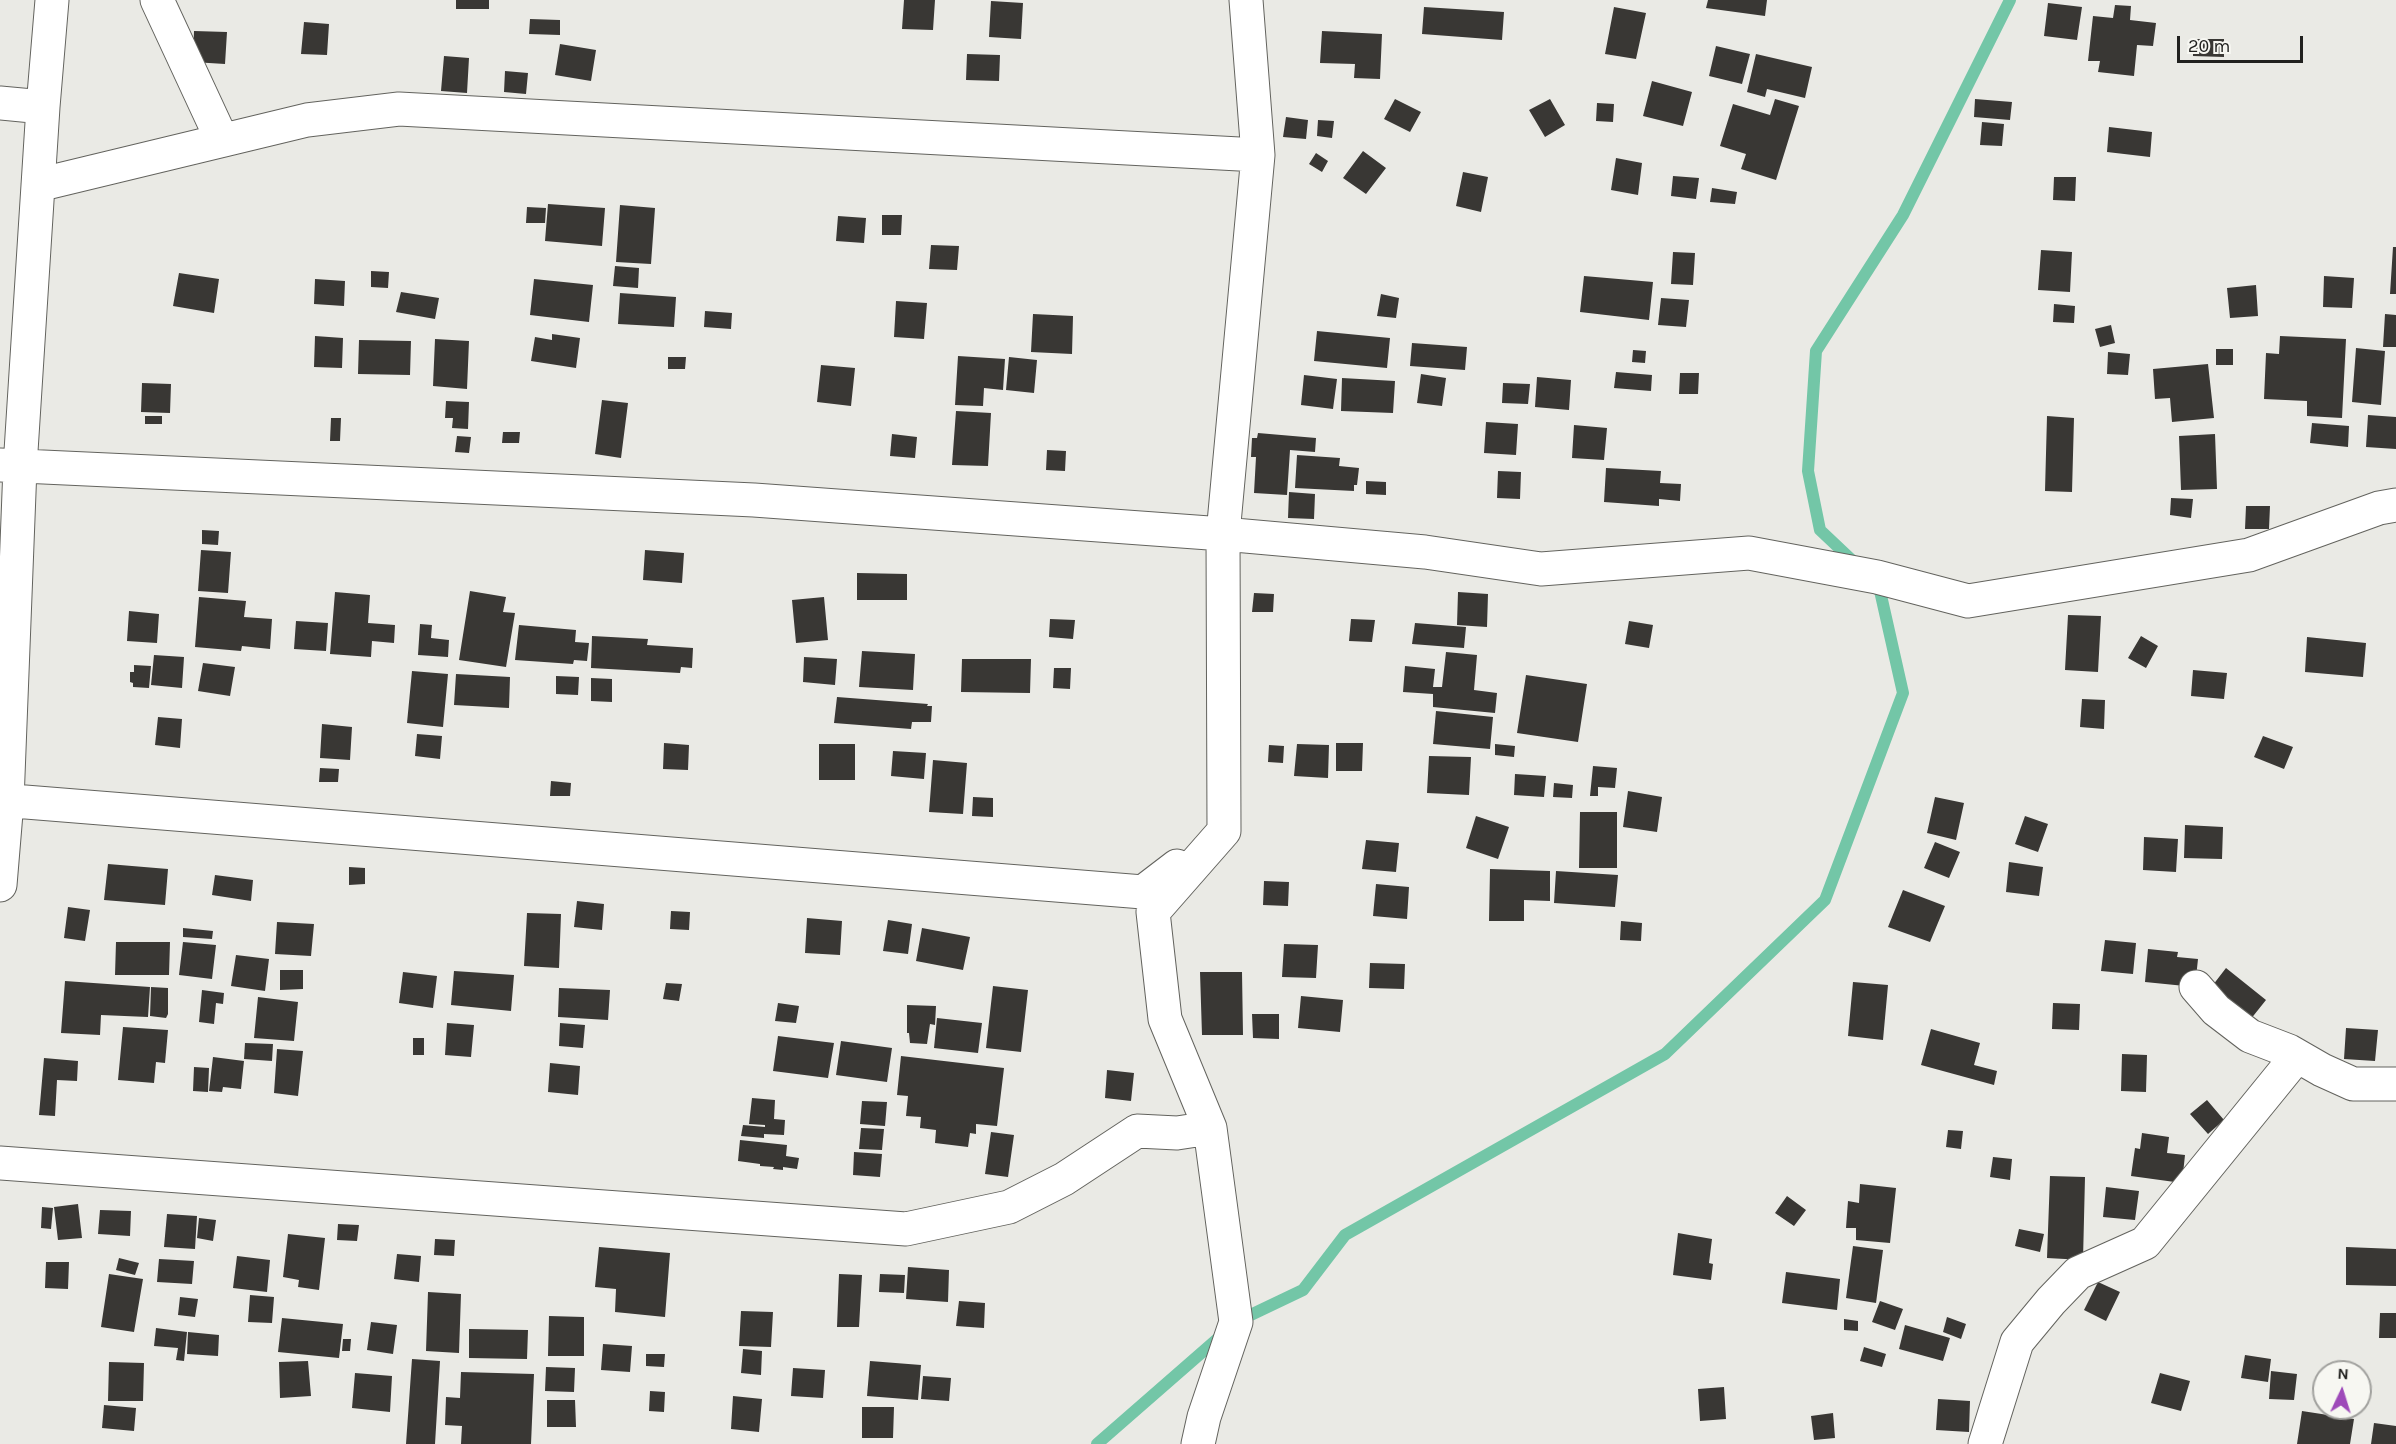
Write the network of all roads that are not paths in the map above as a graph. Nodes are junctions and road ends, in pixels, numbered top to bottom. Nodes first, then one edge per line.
1 (52, 0) edge
2 (157, 0) edge
3 (1246, 0) edge
4 (0, 103) edge
5 (43, 107) junction
6 (222, 140) junction
7 (1258, 155) junction
8 (38, 185) junction
9 (10, 466) edge
10 (2396, 505) edge
11 (1223, 534) junction
12 (3, 800) edge
13 (1224, 831) junction
14 (0, 885) edge
15 (2196, 987) dead end
16 (2297, 1056) junction
17 (2396, 1084) edge
18 (1210, 1128) junction
19 (0, 1163) edge
20 (1198, 1444) edge
21 (1985, 1444) edge

1 - 5 street
2 - 6 street
3 - 7 street
4 - 5 street
5 - 8 street
6 - 7 street
6 - 8 street
7 - 11 street
8 - 9 street
9 - 11 street
9 - 12 street
10 - 11 street
11 - 13 street
12 - 13 street
12 - 14 street
13 - 18 street
15 - 16 street
16 - 17 street
16 - 21 street
18 - 19 street
18 - 20 street

